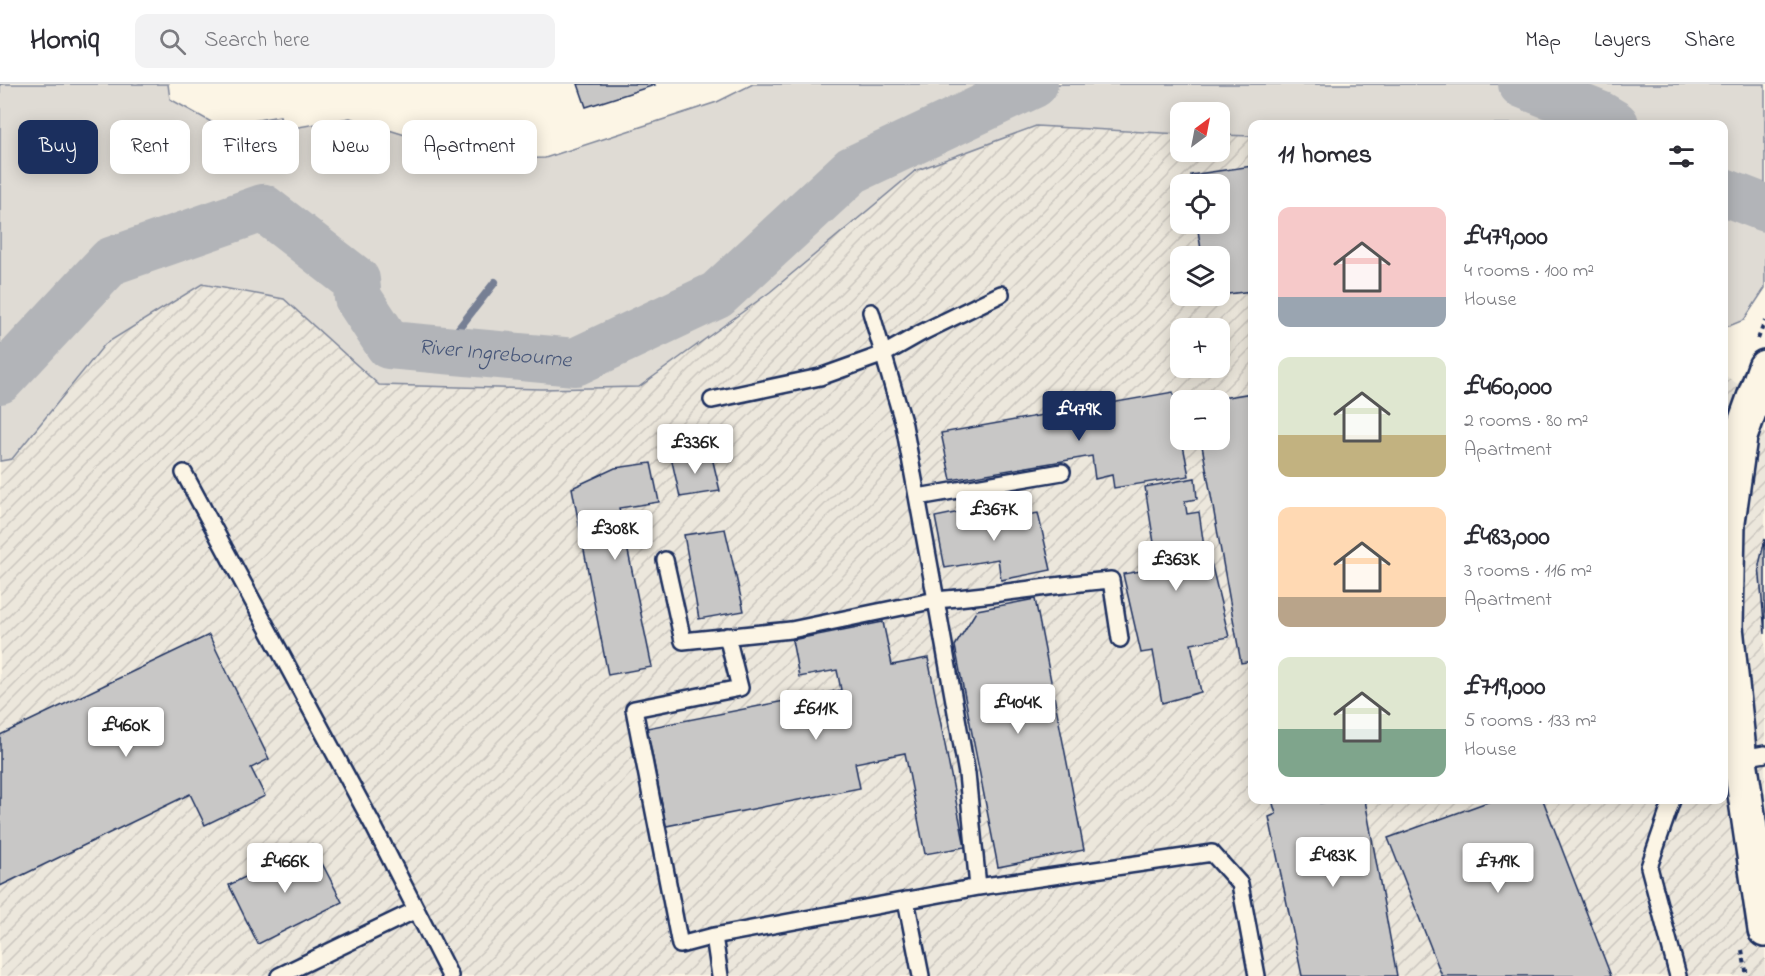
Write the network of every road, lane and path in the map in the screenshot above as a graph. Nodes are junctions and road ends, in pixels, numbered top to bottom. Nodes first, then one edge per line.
1 (1001, 294) dead end
2 (871, 312) dead end
3 (884, 354) junction
4 (1765, 368) edge
5 (711, 400) dead end
6 (1062, 472) dead end
7 (184, 473) dead end
8 (918, 497) junction
9 (1728, 522) edge
10 (665, 560) dead end
11 (936, 600) junction
12 (727, 636) junction
13 (1120, 639) dead end
14 (1728, 642) edge
15 (1743, 757) edge
16 (1671, 804) edge
17 (978, 887) junction
18 (906, 900) junction
19 (416, 910) junction
20 (1765, 930) edge
21 (714, 936) junction
22 (279, 976) edge
23 (450, 976) edge
24 (720, 976) edge
25 (921, 976) edge
26 (1257, 976) edge
27 (1678, 976) edge

1 - 3 lane
2 - 3 lane
3 - 5 lane
3 - 8 lane
4 - 9 street
6 - 8 lane
7 - 19 lane
8 - 11 lane
10 - 12 lane
11 - 12 lane
11 - 13 lane
11 - 17 lane
12 - 21 lane
14 - 15 street
15 - 20 street
16 - 27 lane
17 - 18 lane
17 - 26 lane
18 - 21 lane
18 - 25 lane
19 - 22 lane
19 - 23 lane
21 - 24 lane

